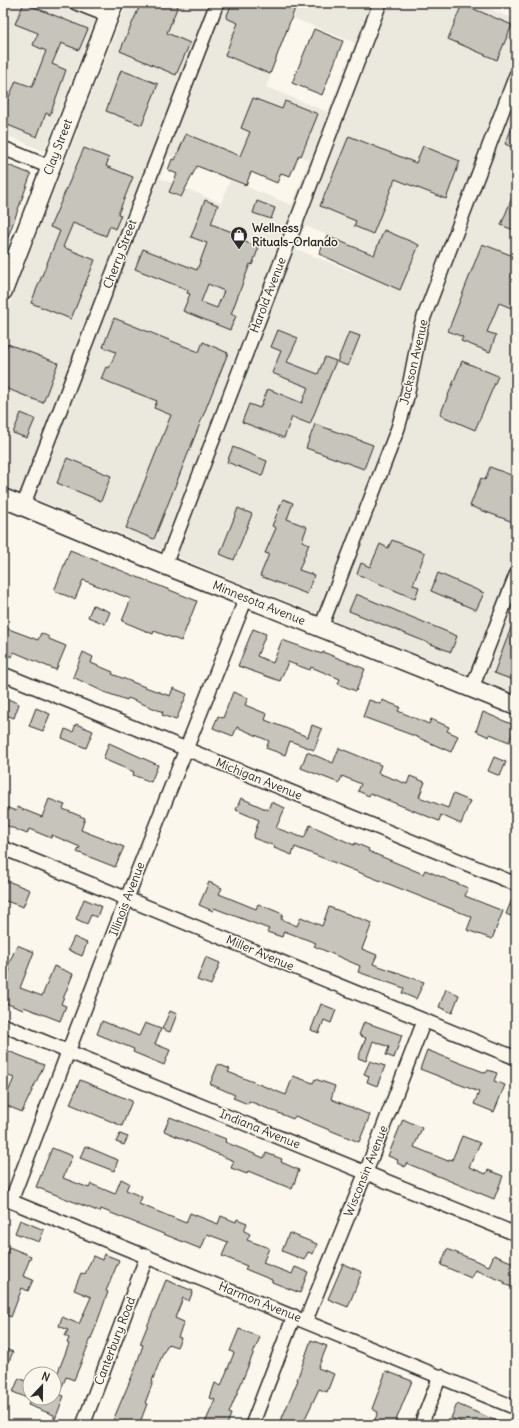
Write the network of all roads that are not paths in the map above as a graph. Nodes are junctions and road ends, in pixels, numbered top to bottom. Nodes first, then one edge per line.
1 (76, 3) edge
2 (217, 3) edge
3 (380, 3) edge
4 (111, 10) edge
5 (516, 75) edge
6 (3, 148) edge
7 (50, 167) junction
8 (3, 291) edge
9 (3, 498) edge
10 (23, 506) junction
11 (164, 565) junction
12 (516, 575) edge
13 (246, 598) junction
14 (321, 627) junction
15 (3, 674) edge
16 (472, 688) junction
17 (516, 706) edge
18 (186, 749) junction
19 (3, 848) edge
20 (516, 884) edge
21 (127, 898) junction
22 (424, 1021) junction
23 (3, 1025) edge
24 (69, 1052) junction
25 (516, 1058) edge
26 (366, 1172) junction
27 (7, 1199) edge
28 (516, 1234) edge
29 (147, 1256) junction
30 (300, 1318) junction
31 (440, 1376) junction
32 (516, 1408) edge
33 (83, 1425) edge
34 (252, 1425) edge
35 (421, 1425) edge

1 - 4 street
2 - 10 street, Cherry Street
3 - 11 street, Harold Avenue
4 - 7 street, Clay Street
5 - 14 street, Jackson Avenue
6 - 7 street
7 - 8 street, Clay Street
9 - 10 street, Minnesota Avenue
10 - 11 street, Minnesota Avenue
11 - 13 street, Minnesota Avenue
12 - 16 street
13 - 14 street, Minnesota Avenue
13 - 18 street, Illinois Avenue
14 - 16 street, Minnesota Avenue
15 - 18 street, Michigan Avenue
16 - 17 street, Minnesota Avenue
18 - 20 street, Michigan Avenue
18 - 21 street, Illinois Avenue
19 - 21 street, Miller Avenue
21 - 22 street, Miller Avenue
21 - 24 street, Illinois Avenue
22 - 25 street, Miller Avenue
22 - 26 street, Wisconsin Avenue
23 - 24 street, Indiana Avenue
24 - 26 street, Indiana Avenue
24 - 27 street, Illinois Avenue
26 - 28 street, Indiana Avenue
26 - 30 street, Wisconsin Avenue
27 - 29 street, Harmon Avenue
29 - 30 street, Harmon Avenue
29 - 33 street, Canterbury Road
30 - 31 street, Harmon Avenue
30 - 34 street, Wisconsin Avenue
31 - 32 street, Harmon Avenue
31 - 35 street

